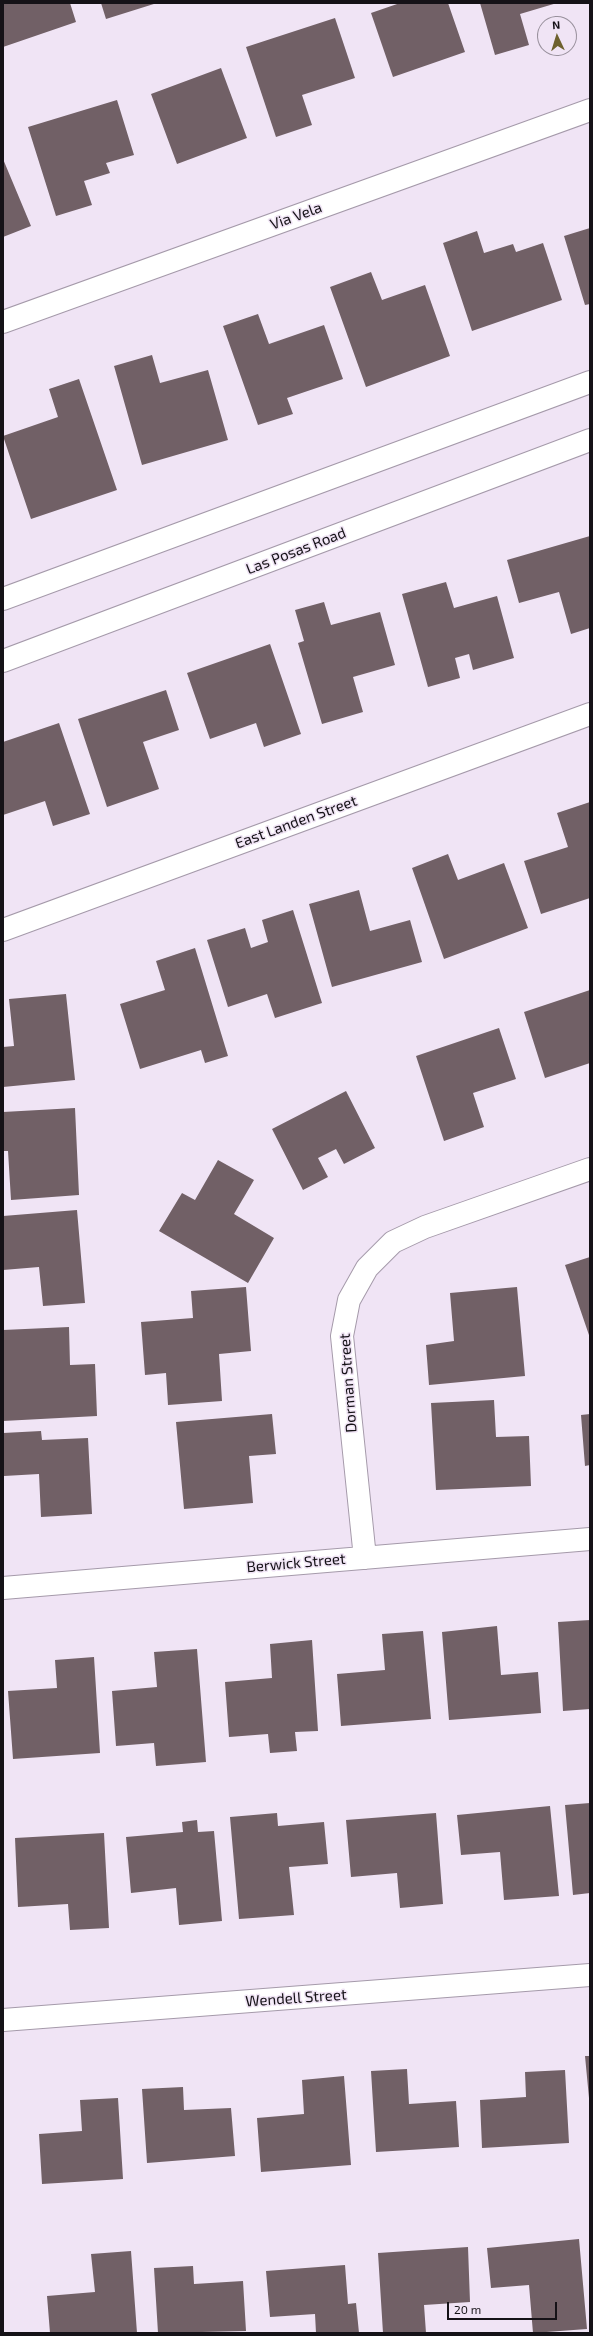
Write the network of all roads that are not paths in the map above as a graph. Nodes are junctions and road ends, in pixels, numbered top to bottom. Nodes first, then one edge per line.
1 (590, 110) edge
2 (3, 322) edge
3 (590, 382) edge
4 (590, 440) edge
5 (3, 599) edge
6 (3, 661) edge
7 (590, 714) edge
8 (3, 930) edge
9 (590, 1169) edge
10 (590, 1539) edge
11 (365, 1558) junction
12 (3, 1588) edge
13 (590, 1975) edge
14 (3, 2020) edge

1 - 2 street, Via Vela
3 - 5 street
4 - 6 street, Las Posas Road
7 - 8 street, East Landen Street
9 - 11 street, Dorman Street
10 - 11 street, Berwick Street
11 - 12 street, Berwick Street
13 - 14 street, Wendell Street

